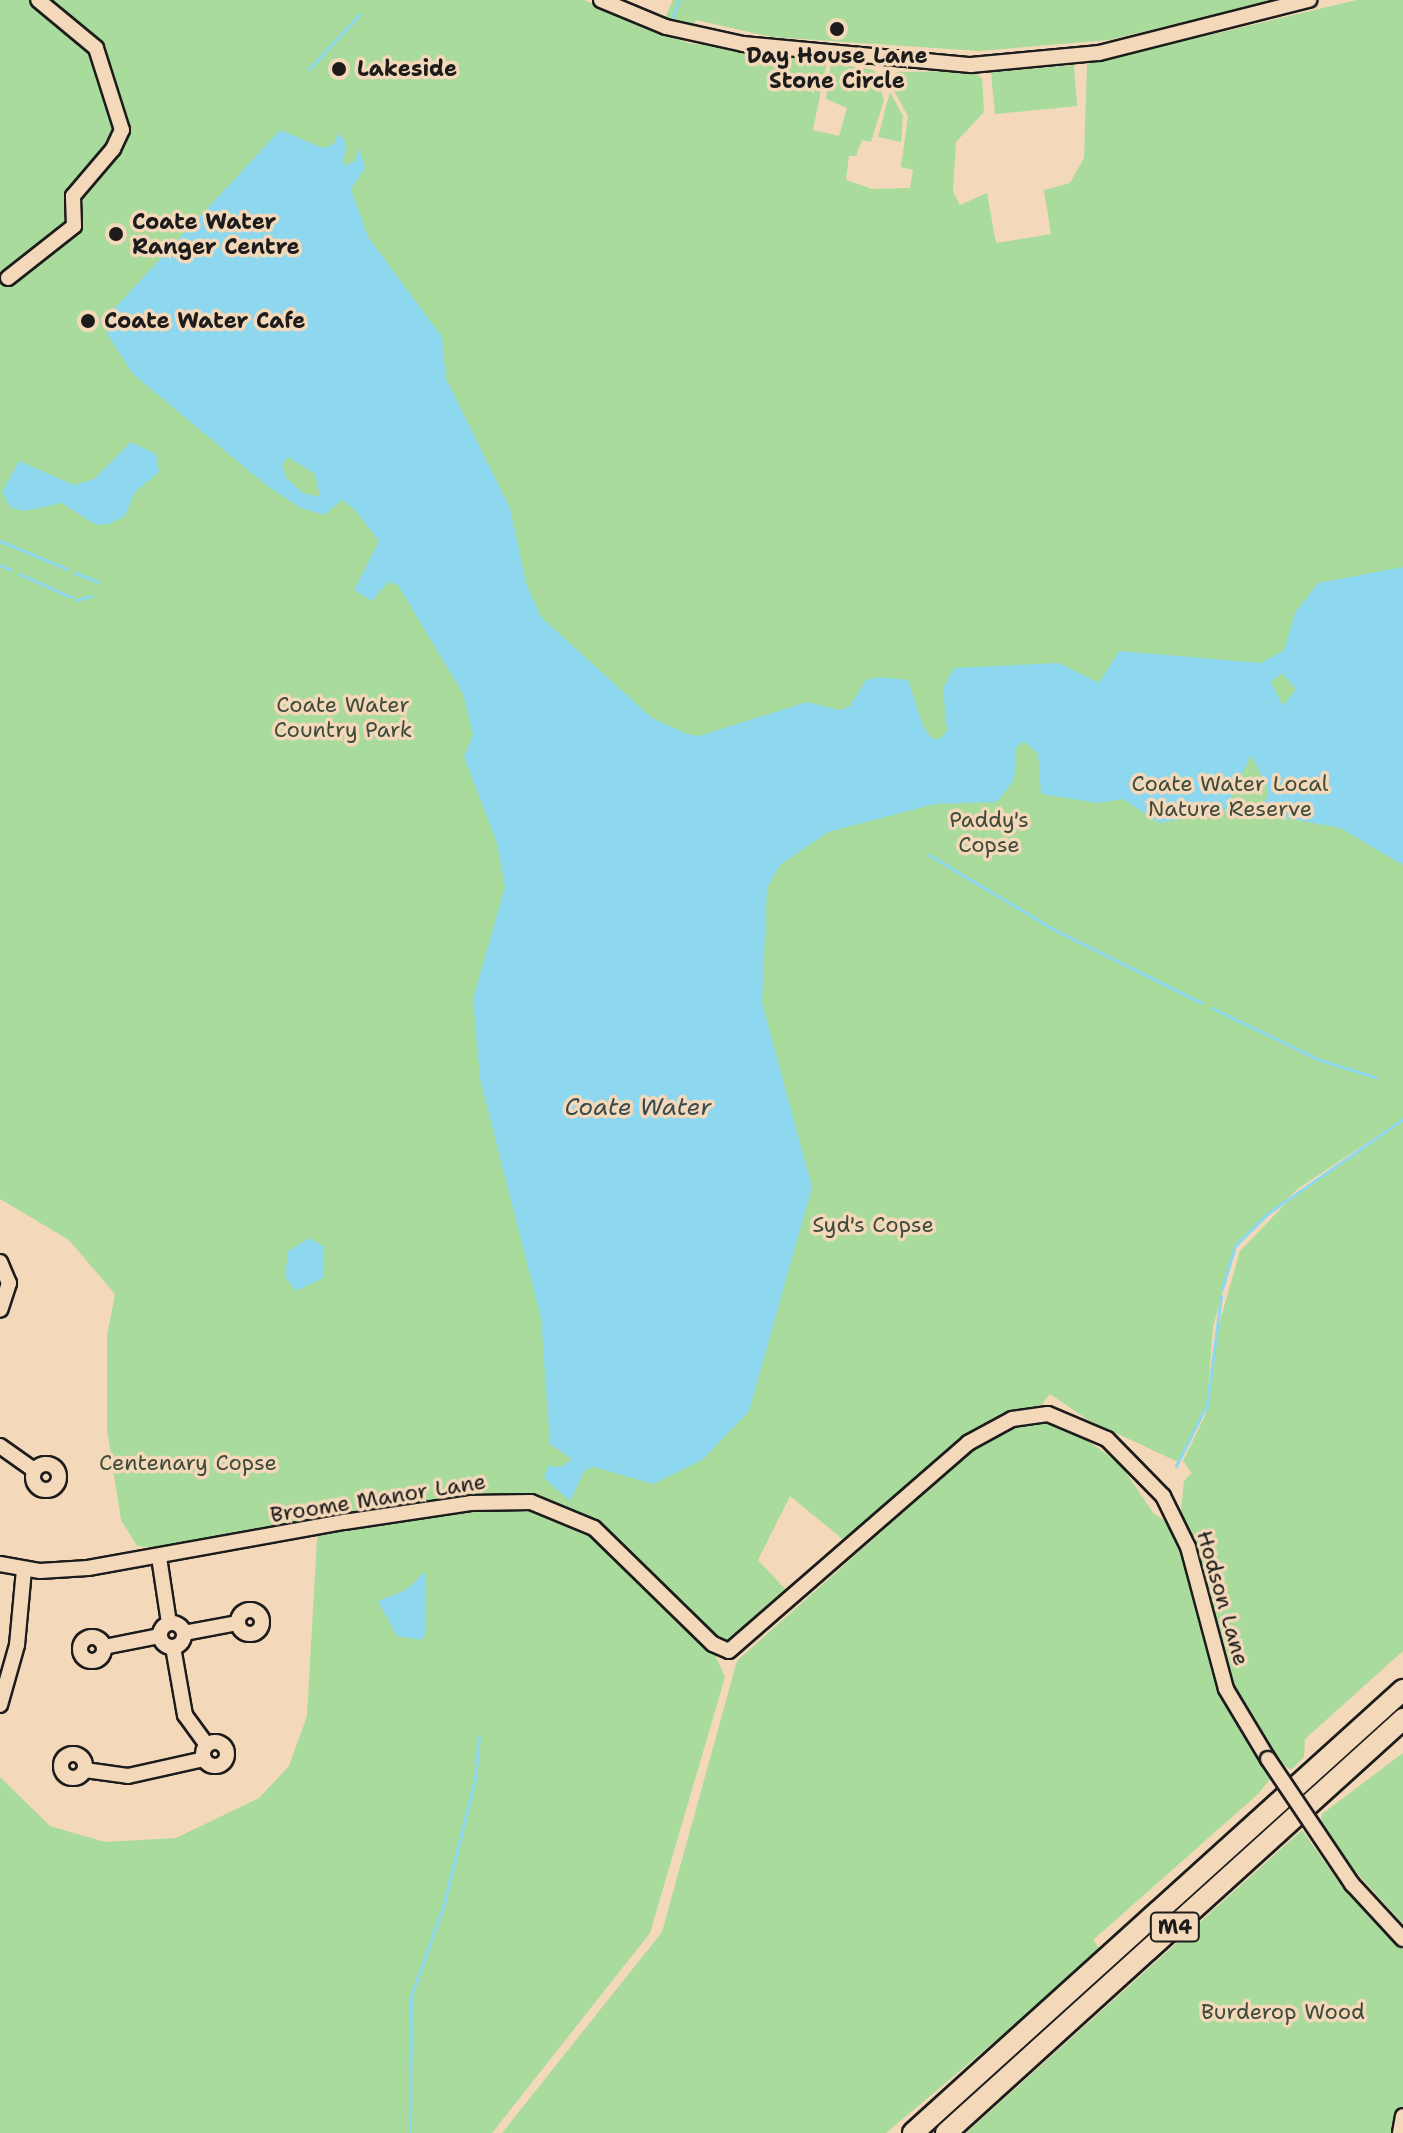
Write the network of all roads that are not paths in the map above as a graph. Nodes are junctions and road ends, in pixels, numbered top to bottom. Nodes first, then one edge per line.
1 (38, 0) edge
2 (601, 0) edge
3 (1309, 0) edge
4 (8, 278) dead end
5 (0, 1262) edge
6 (0, 1310) edge
7 (0, 1446) edge
8 (34, 1470) dead end
9 (159, 1557) junction
10 (0, 1564) edge
11 (24, 1570) junction
12 (169, 1623) junction
13 (238, 1623) dead end
14 (184, 1633) junction
15 (159, 1636) junction
16 (713, 1644) joint
17 (104, 1647) dead end
18 (173, 1647) junction
19 (1403, 1690) edge
20 (0, 1705) edge
21 (1403, 1719) edge
22 (85, 1770) dead end
23 (1403, 1939) edge
24 (1403, 2116) edge
25 (913, 2133) edge
26 (946, 2133) edge
27 (1400, 2133) edge

1 - 4 street
2 - 3 street
5 - 6 street
7 - 8 street
9 - 11 street, Broome Manor Lane
9 - 12 street
9 - 16 street, Broome Manor Lane
10 - 11 street, Broome Manor Lane
11 - 20 street
12 - 14 street
12 - 15 street
13 - 14 street
14 - 18 street
15 - 17 street
15 - 18 street
16 - 23 street, Hodson Lane, bridge
18 - 22 street
19 - 25 highway, M4
21 - 26 highway, M4
24 - 27 street

